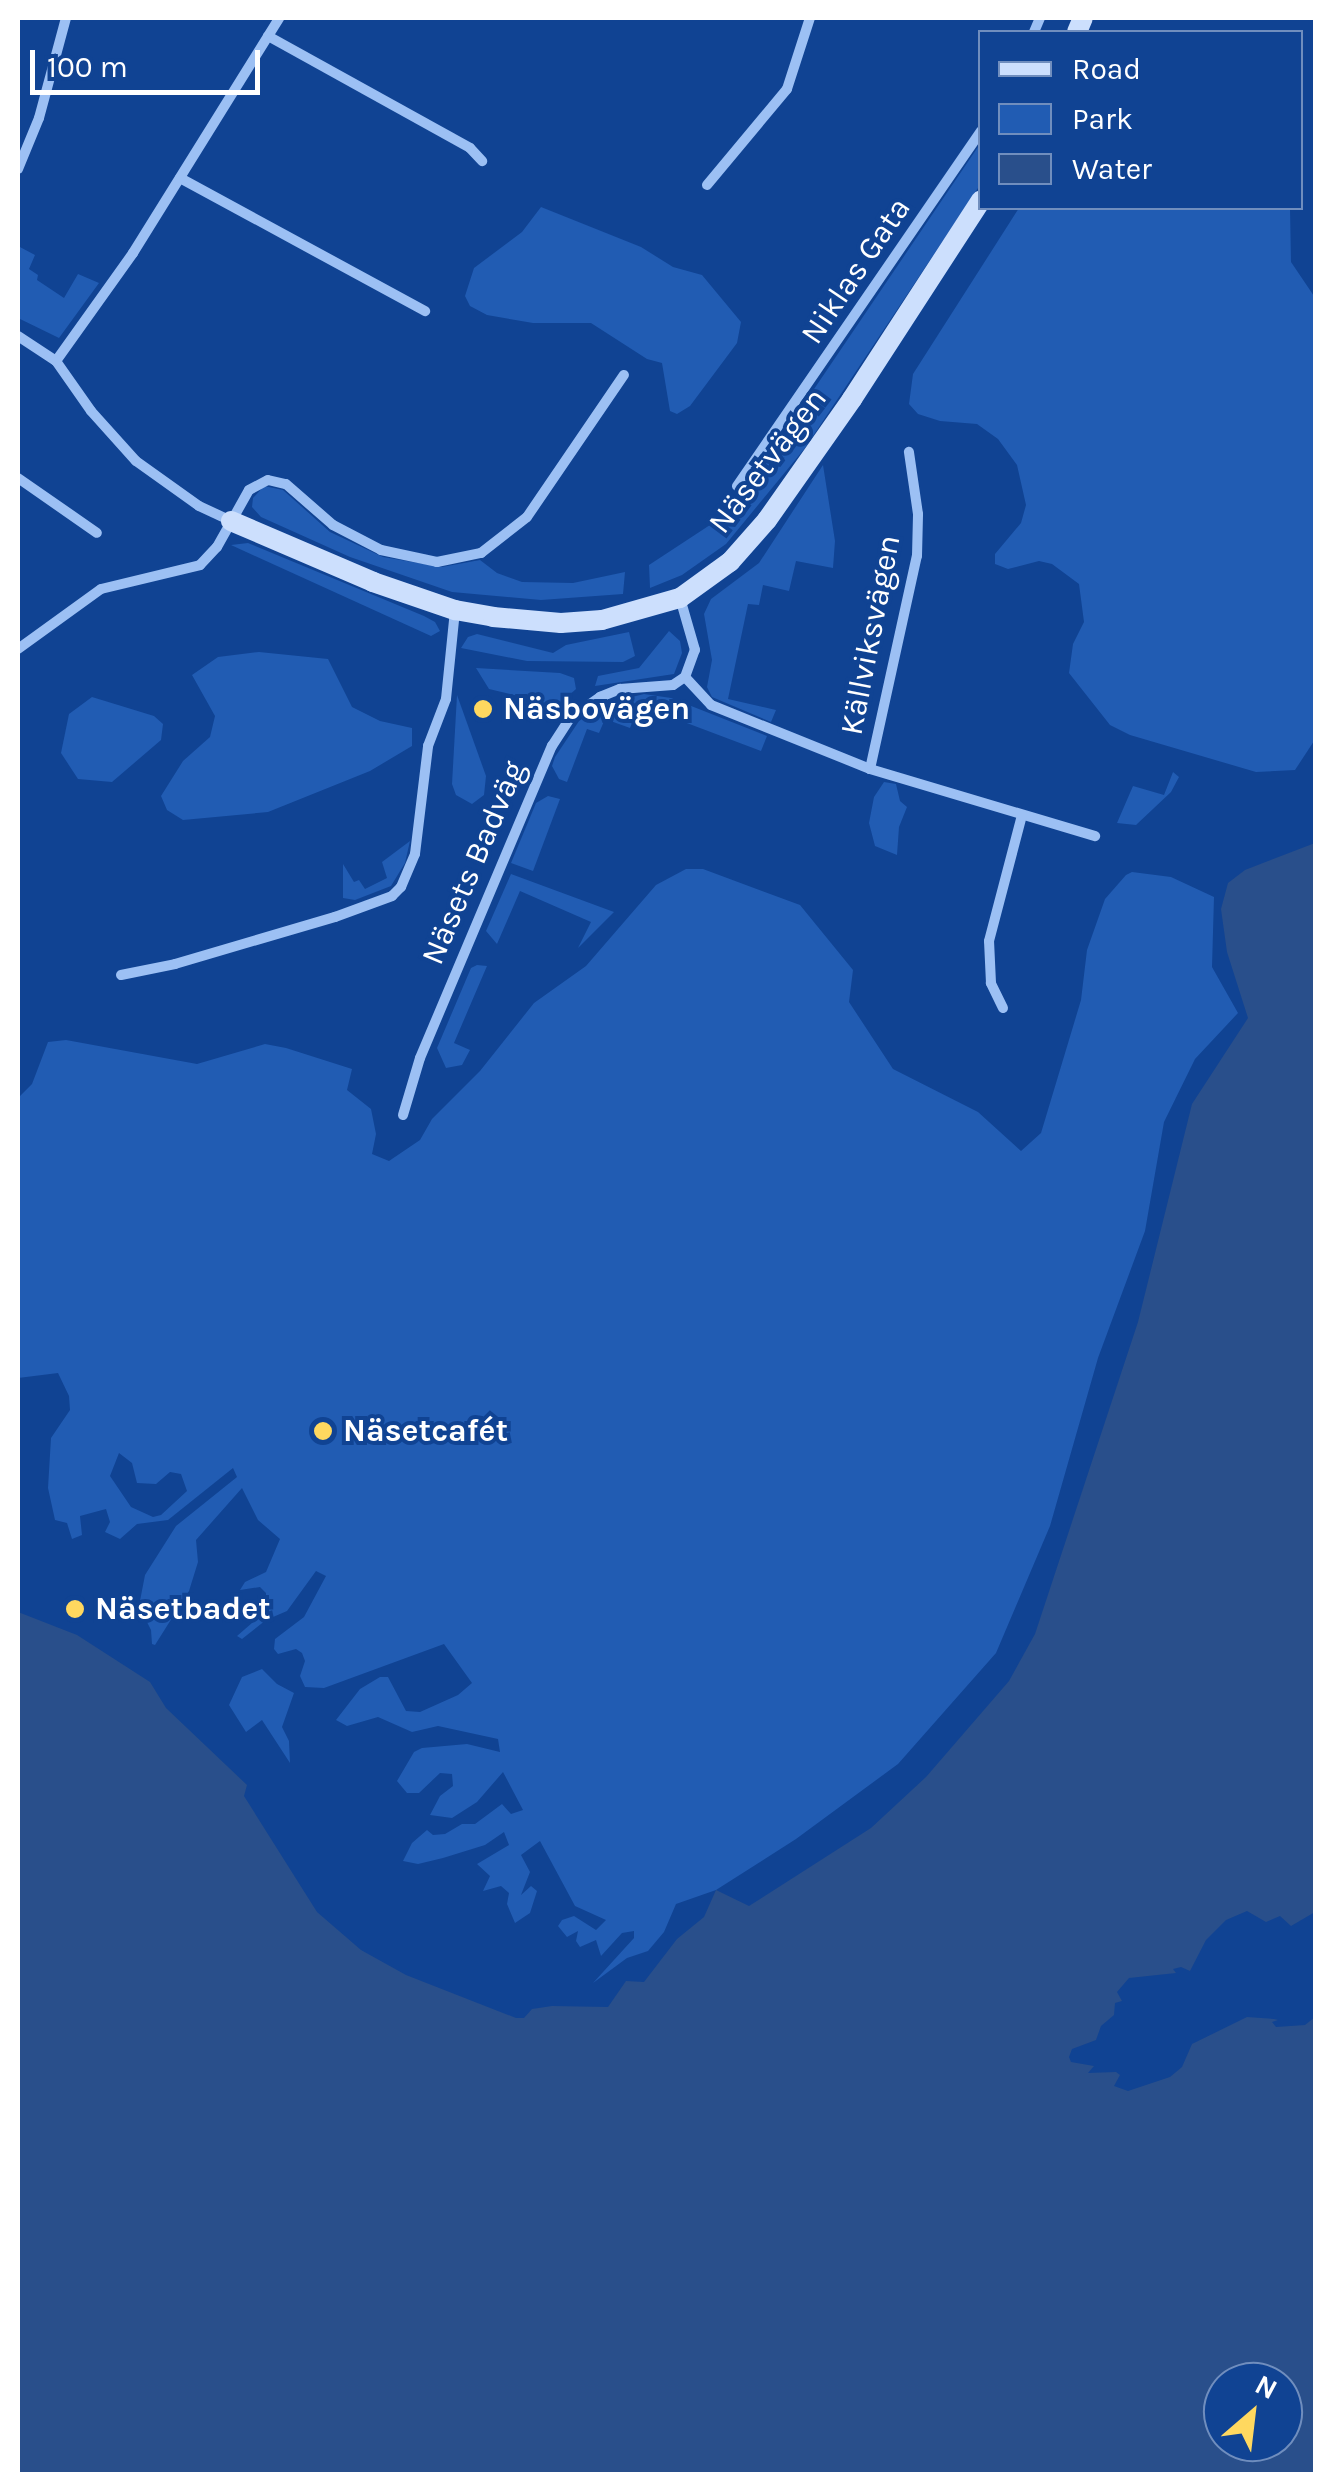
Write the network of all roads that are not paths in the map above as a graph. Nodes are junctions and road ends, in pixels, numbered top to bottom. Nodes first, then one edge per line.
1 (66, 18) edge
2 (279, 18) edge
3 (810, 18) edge
4 (268, 36) junction
5 (978, 134) edge
6 (482, 161) dead end
7 (18, 169) edge
8 (180, 178) junction
9 (707, 186) dead end
10 (978, 203) edge
11 (426, 312) dead end
12 (18, 336) edge
13 (56, 361) junction
14 (624, 376) dead end
15 (910, 452) dead end
16 (18, 478) edge
17 (737, 486) dead end
18 (231, 521) junction
19 (96, 532) dead end
20 (680, 598) junction
21 (455, 610) junction
22 (18, 649) edge
23 (685, 677) junction
24 (870, 769) junction
25 (1022, 815) junction
26 (1094, 836) dead end
27 (122, 974) dead end
28 (1003, 1008) dead end
29 (403, 1115) dead end

1 - 7 street
2 - 4 street
3 - 9 street
4 - 6 street
4 - 8 street
5 - 17 street, Niklas Gata
8 - 11 street
8 - 13 street
10 - 20 street, Näsetvägen
12 - 13 street
13 - 18 street
14 - 18 street
15 - 24 street, Källviksvägen
16 - 19 street
18 - 21 street, Näsetvägen
18 - 22 street
20 - 21 street, Näsetvägen
20 - 23 street
21 - 27 street
23 - 24 street, Källviksvägen
23 - 29 street, Näsets Badväg
24 - 25 street, Källviksvägen
25 - 26 street, Källviksvägen
25 - 28 street

